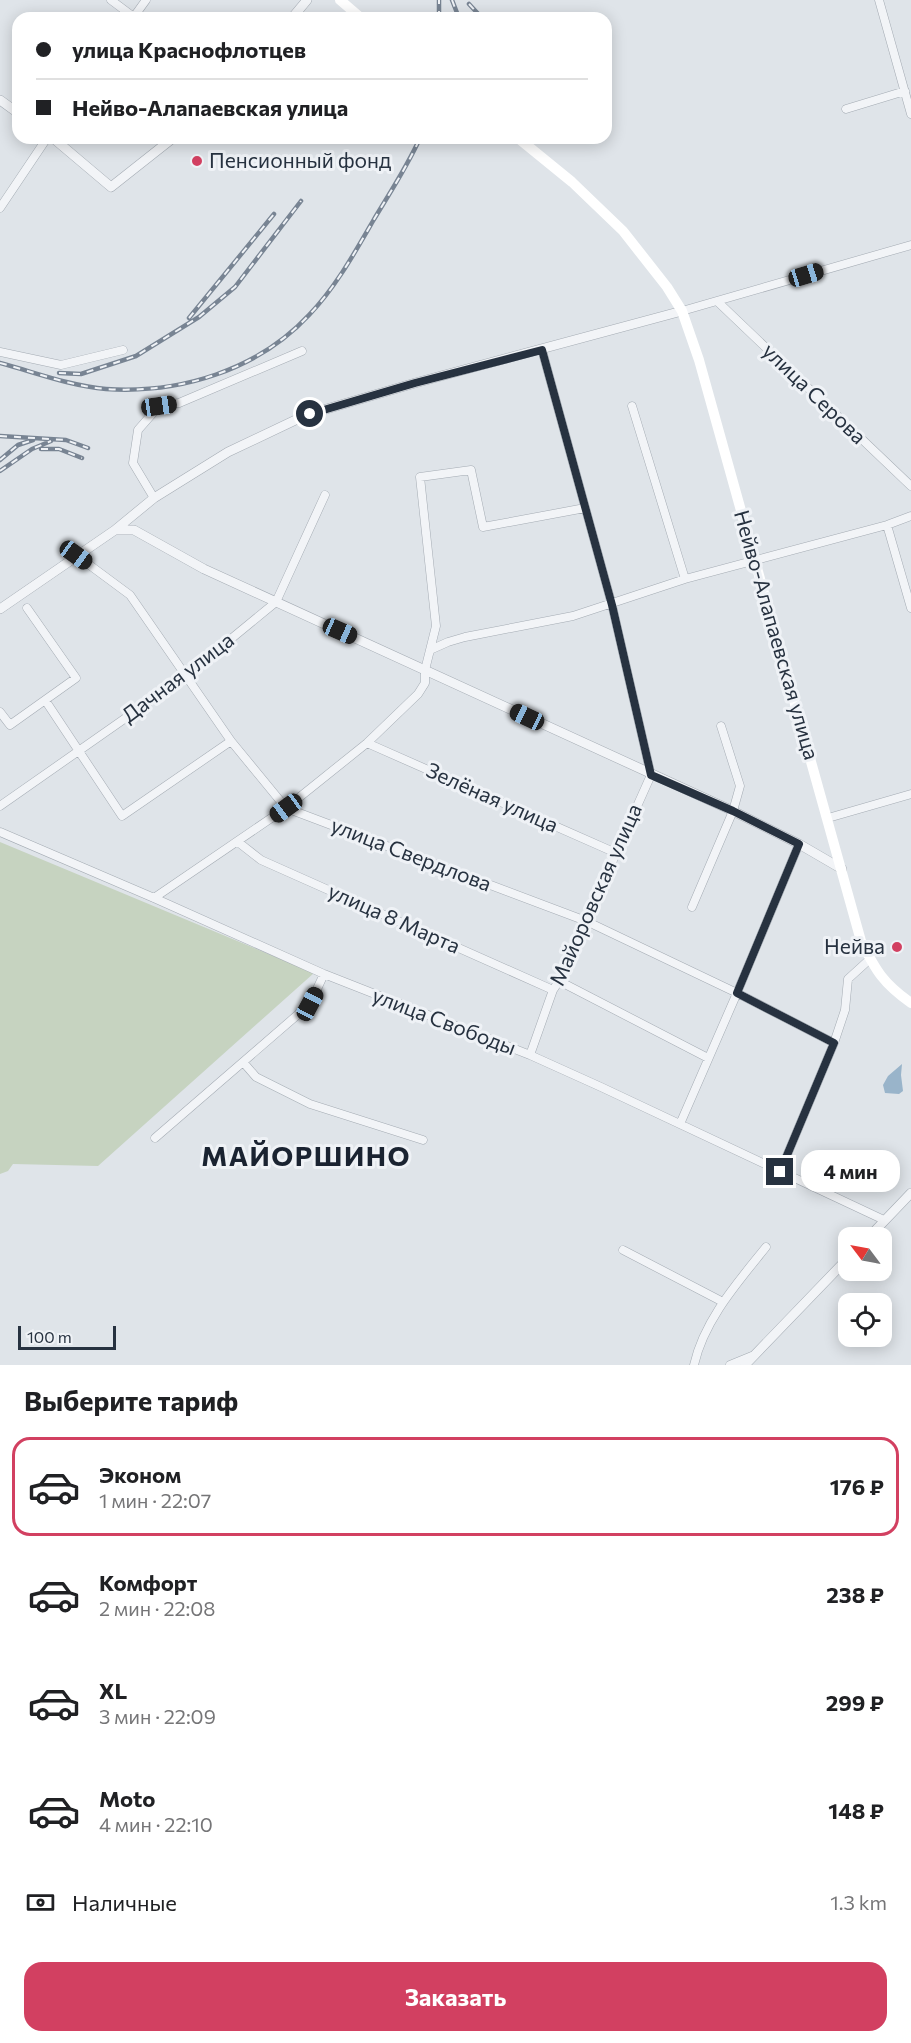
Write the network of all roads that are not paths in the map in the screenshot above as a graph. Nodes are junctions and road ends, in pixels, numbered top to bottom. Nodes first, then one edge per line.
1 (111, 0) edge
2 (308, 0) edge
3 (340, 0) edge
4 (879, 0) edge
5 (126, 12) edge
6 (297, 12) edge
7 (354, 12) edge
8 (905, 91) junction
9 (846, 109) dead end
10 (911, 114) edge
11 (43, 144) edge
12 (59, 144) edge
13 (165, 144) edge
14 (525, 144) edge
15 (0, 208) edge
16 (911, 244) edge
17 (718, 302) junction
18 (682, 311) junction
19 (123, 350) dead end
20 (542, 350) junction
21 (302, 351) dead end
22 (0, 352) edge
23 (632, 406) dead end
24 (911, 486) edge
25 (325, 495) dead end
26 (154, 498) junction
27 (585, 507) junction
28 (911, 516) edge
29 (887, 525) junction
30 (115, 530) junction
31 (76, 555) junction
32 (754, 560) junction
33 (685, 579) junction
34 (276, 602) junction
35 (612, 605) junction
36 (27, 608) dead end
37 (911, 608) edge
38 (0, 609) edge
39 (430, 650) junction
40 (425, 670) junction
41 (187, 675) junction
42 (45, 700) junction
43 (0, 712) edge
44 (721, 726) dead end
45 (231, 741) junction
46 (367, 743) junction
47 (78, 750) junction
48 (651, 775) junction
49 (911, 794) edge
50 (0, 806) edge
51 (286, 808) junction
52 (733, 811) junction
53 (828, 818) dead end
54 (0, 832) edge
55 (238, 842) junction
56 (799, 844) junction
57 (616, 853) junction
58 (842, 869) junction
59 (154, 898) junction
60 (692, 908) dead end
61 (586, 921) junction
62 (870, 959) junction
63 (324, 974) junction
64 (559, 981) junction
65 (553, 990) junction
66 (737, 993) junction
67 (911, 1003) edge
68 (834, 1043) junction
69 (530, 1055) junction
70 (708, 1058) junction
71 (243, 1062) junction
72 (680, 1124) junction
73 (155, 1138) dead end
74 (423, 1140) dead end
75 (780, 1172) junction
76 (911, 1193) edge
77 (884, 1220) junction
78 (878, 1227) edge
79 (765, 1247) dead end
80 (623, 1250) dead end
81 (838, 1268) edge
82 (723, 1302) junction
83 (754, 1356) junction
84 (694, 1365) edge
85 (730, 1365) edge
86 (745, 1365) edge

1 - 5 street
2 - 6 street
3 - 7 main road
4 - 8 street
8 - 9 street
8 - 10 street
11 - 15 street
12 - 13 street
14 - 18 main road
16 - 17 street
17 - 18 street
17 - 24 street, улица Серова
18 - 20 street
18 - 32 main road, Нейво-Алапаевская улица
19 - 22 street
20 - 26 street
20 - 27 street
21 - 26 street
23 - 33 street
25 - 34 street
26 - 30 street
27 - 35 street
27 - 39 street
28 - 29 street
29 - 32 street
29 - 37 street
30 - 31 street
30 - 34 street
31 - 38 street
31 - 41 street, улица Свердлова
32 - 33 street
32 - 58 main road, Нейво-Алапаевская улица
33 - 35 street
34 - 40 street
34 - 41 street, Дачная улица
35 - 39 street
35 - 48 street
36 - 42 street
39 - 40 street
40 - 46 street
40 - 48 street
41 - 45 street, улица Свердлова
41 - 47 street, Дачная улица
42 - 43 street
42 - 47 street
44 - 52 street
45 - 47 street
45 - 51 street, улица Свердлова
46 - 51 street
46 - 57 street, Зелёная улица
47 - 50 street, Дачная улица
48 - 52 street
48 - 57 street, Майоровская улица
49 - 53 street
51 - 55 street
51 - 61 street, улица Свердлова
52 - 56 street
52 - 60 street
54 - 59 street, улица Свободы
55 - 59 street
55 - 65 street, улица 8 Марта
56 - 58 street
56 - 66 street
57 - 61 street, Майоровская улица
58 - 62 main road, Нейво-Алапаевская улица
59 - 63 street, улица Свободы
61 - 64 street, Майоровская улица
61 - 66 street, улица Свердлова
62 - 67 main road, Нейво-Алапаевская улица
62 - 68 street
63 - 69 street, улица Свободы
63 - 71 street
64 - 65 street, Майоровская улица
64 - 70 street
65 - 69 street, Майоровская улица
66 - 68 street, улица Свердлова
66 - 70 street
68 - 75 street
69 - 72 street, улица Свободы
70 - 72 street
71 - 73 street
71 - 74 street
72 - 75 street, улица Свободы
75 - 77 street, улица Свободы
76 - 77 street
77 - 78 street
79 - 82 street
80 - 82 street
81 - 83 street
82 - 84 street
83 - 85 street
83 - 86 street

